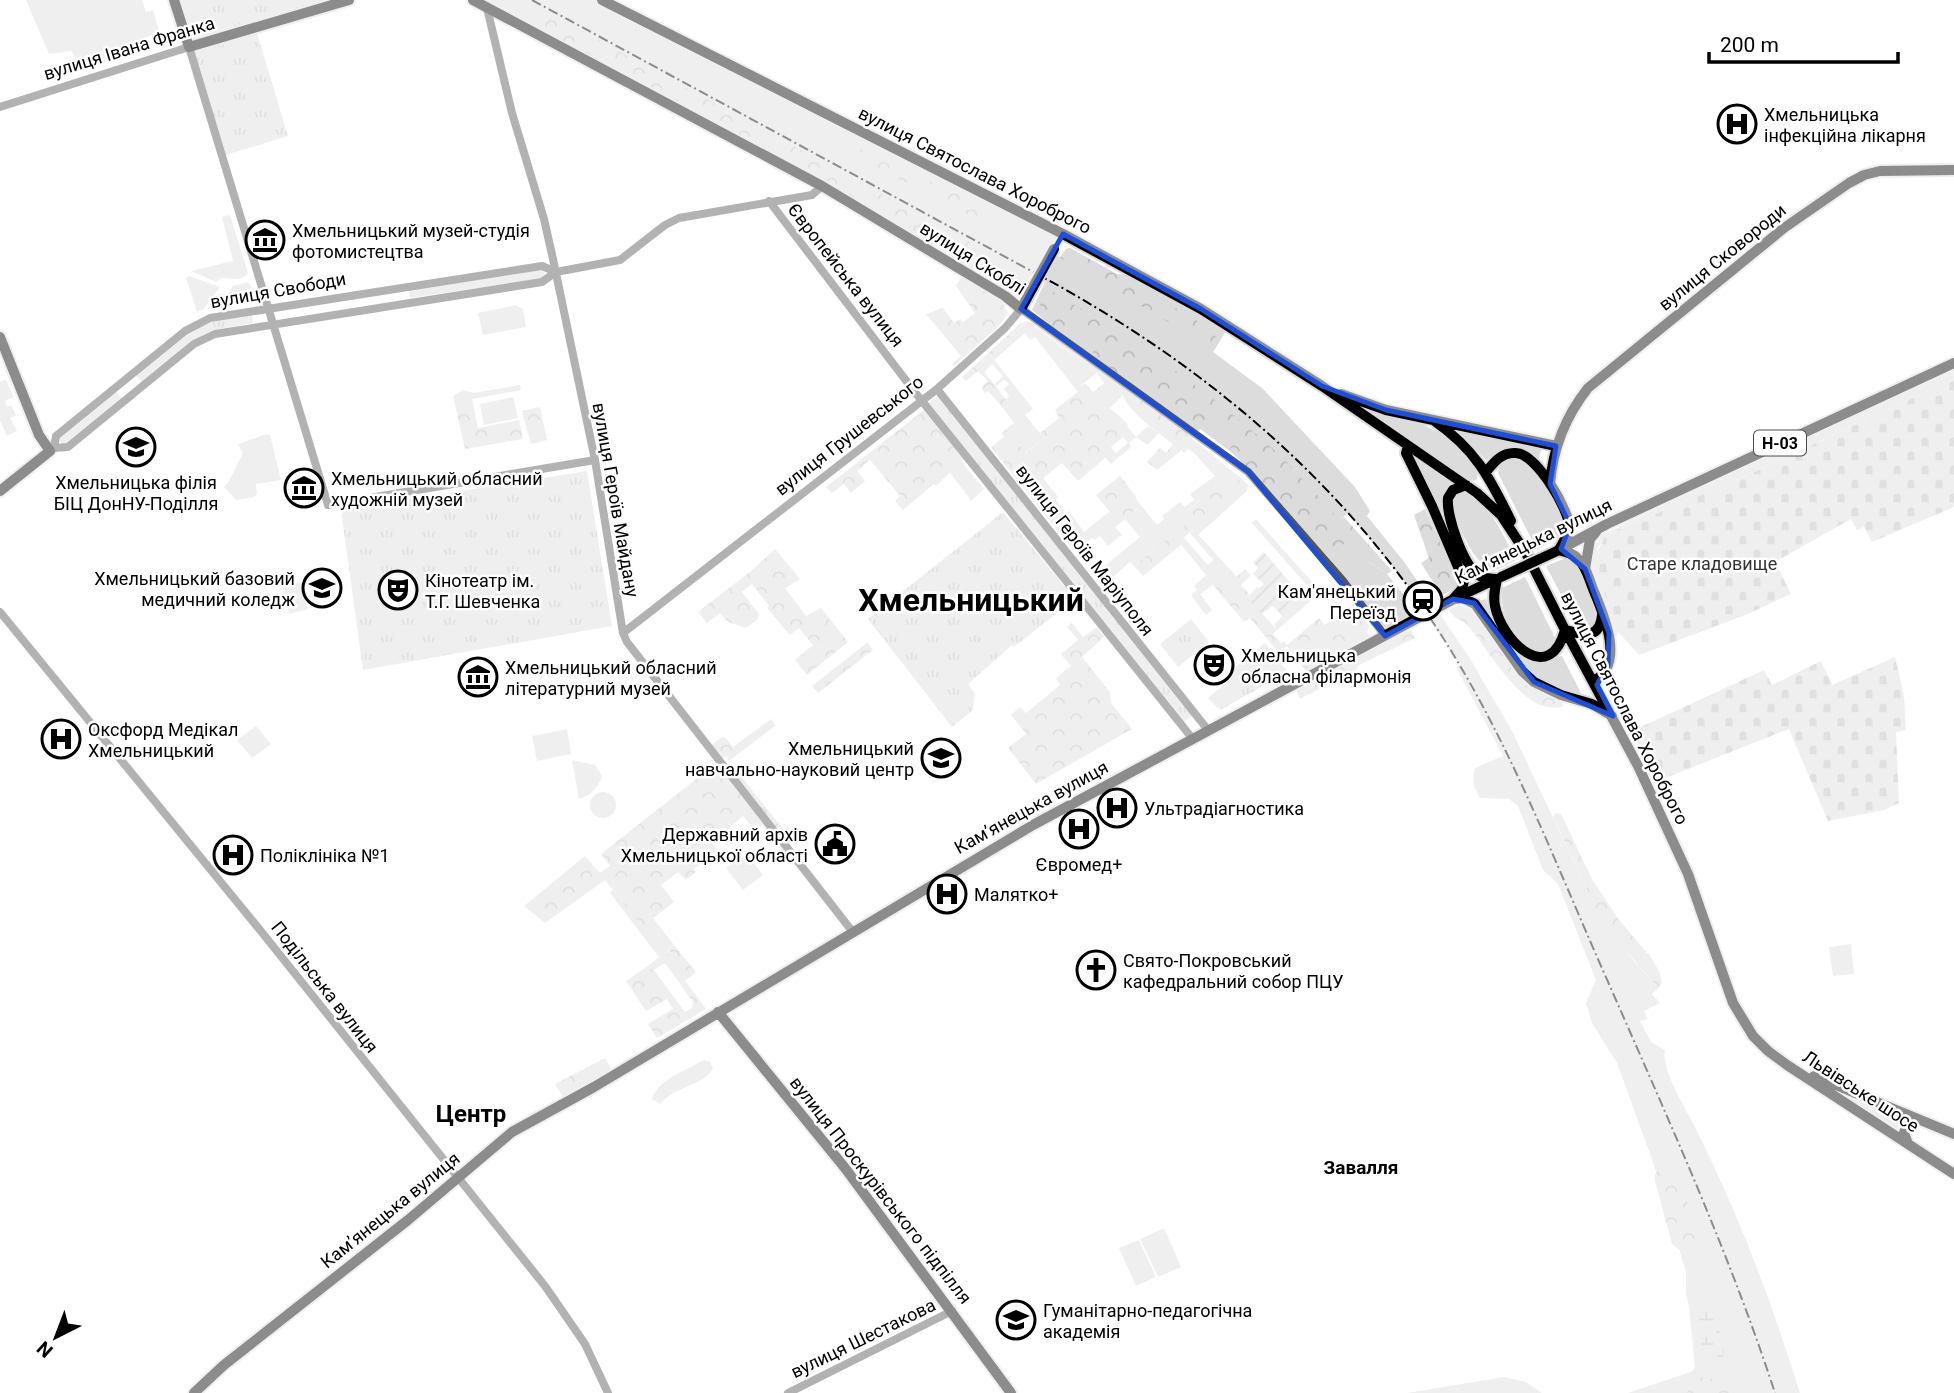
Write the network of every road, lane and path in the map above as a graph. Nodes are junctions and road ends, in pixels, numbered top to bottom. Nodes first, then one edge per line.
1 (174, 0) edge
2 (349, 0) edge
3 (473, 0) edge
4 (602, 0) edge
5 (487, 8) junction
6 (190, 47) junction
7 (0, 107) edge
8 (1954, 170) edge
9 (822, 186) junction
10 (769, 201) junction
11 (1063, 234) junction
12 (556, 272) junction
13 (270, 307) junction
14 (1021, 309) junction
15 (274, 323) junction
16 (0, 337) edge
17 (1954, 363) edge
18 (1322, 386) junction
19 (937, 389) junction
20 (923, 400) junction
21 (1433, 420) junction
22 (1408, 446) junction
23 (1556, 446) junction
24 (52, 450) junction
25 (595, 460) junction
26 (1486, 472) junction
27 (1550, 484) junction
28 (1466, 485) junction
29 (0, 491) edge
30 (1597, 529) junction
31 (1524, 550) junction
32 (1557, 551) junction
33 (1585, 569) junction
34 (1499, 578) junction
35 (1453, 600) junction
36 (0, 612) edge
37 (1603, 612) junction
38 (1565, 630) junction
39 (623, 633) junction
40 (1385, 636) junction
41 (1594, 681) junction
42 (1613, 716) junction
43 (1208, 730) junction
44 (1192, 738) junction
45 (852, 931) junction
46 (718, 1012) junction
47 (1787, 1065) junction
48 (1910, 1116) junction
49 (1954, 1134) edge
50 (1909, 1143) junction
51 (1954, 1174) edge
52 (458, 1178) junction
53 (952, 1311) junction
54 (194, 1393) edge
55 (608, 1393) edge
56 (788, 1393) edge
57 (1011, 1393) edge

1 - 6 main road
2 - 6 main road, вулиця Івана Франка
3 - 5 main road, вулиця Скоблі
4 - 11 main road, вулиця Святослава Хороброго
5 - 9 main road, вулиця Скоблі
5 - 12 street, вулиця Героїв Майдану
6 - 7 street, вулиця Івана Франка
6 - 13 street
8 - 23 main road, вулиця Сковороди
9 - 10 street, вулиця Свободи
9 - 14 main road, вулиця Скоблі
10 - 12 street, вулиця Свободи
10 - 20 street, Європейська вулиця
11 - 14 main road, вулиця Грушевського, bridge
11 - 18 main road, вулиця Святослава Хороброго
12 - 13 street, вулиця Свободи
12 - 15 street, вулиця Свободи
12 - 25 street, вулиця Героїв Майдану
13 - 15 street
13 - 24 street, вулиця Свободи
14 - 19 street, вулиця Грушевського
14 - 40 street, вулиця Скоблі
15 - 24 street, вулиця Свободи
15 - 25 street
16 - 24 main road
17 - 30 main road, Камʼянецька вулиця / Н-03
18 - 21 main road, вулиця Святослава Хороброго
18 - 22 main road, вулиця Святослава Хороброго
19 - 20 street, вулиця Грушевського
19 - 43 street, вулиця Героїв Маріуполя
20 - 39 street, вулиця Грушевського
20 - 44 street, вулиця Героїв Маріуполя
21 - 23 main road
21 - 26 main road, вулиця Святослава Хороброго
22 - 28 main road, вулиця Святослава Хороброго
22 - 35 main road
23 - 27 main road, вулиця Сковороди
24 - 29 main road, вулиця Свободи
25 - 39 street, вулиця Героїв Майдану
26 - 27 main road
26 - 31 main road, вулиця Святослава Хороброго
27 - 32 main road
28 - 31 main road, вулиця Святослава Хороброго
28 - 34 main road
30 - 32 main road, Камʼянецька вулиця / Н-03
30 - 33 main road
31 - 38 main road, вулиця Святослава Хороброго
32 - 33 main road
32 - 34 main road, Камʼянецька вулиця / Н-03, bridge
33 - 37 main road
34 - 35 main road, Камʼянецька вулиця / Н-03
34 - 38 main road
35 - 40 main road, Камʼянецька вулиця / Н-03, bridge
35 - 42 main road
36 - 52 street, Подільська вулиця
37 - 38 main road
37 - 41 main road
38 - 41 main road, вулиця Святослава Хороброго
39 - 45 street, вулиця Героїв Майдану
40 - 43 main road, Камʼянецька вулиця / Н-03
41 - 42 main road, вулиця Святослава Хороброго
42 - 47 main road, вулиця Святослава Хороброго
43 - 44 main road, Камʼянецька вулиця / Н-03
44 - 45 main road, Камʼянецька вулиця / Н-03
45 - 46 main road, Камʼянецька вулиця / Н-03
46 - 52 main road, Камʼянецька вулиця / Н-03
46 - 53 main road, вулиця Проскурівського підпілля
47 - 48 main road, Львівське шосе
47 - 50 main road, Львівське шосе
48 - 49 main road, Львівське шосе
48 - 50 main road
50 - 51 main road, Львівське шосе
52 - 54 main road, Камʼянецька вулиця
52 - 55 street, Подільська вулиця
53 - 56 street, вулиця Шестакова
53 - 57 main road, вулиця Проскурівського підпілля

